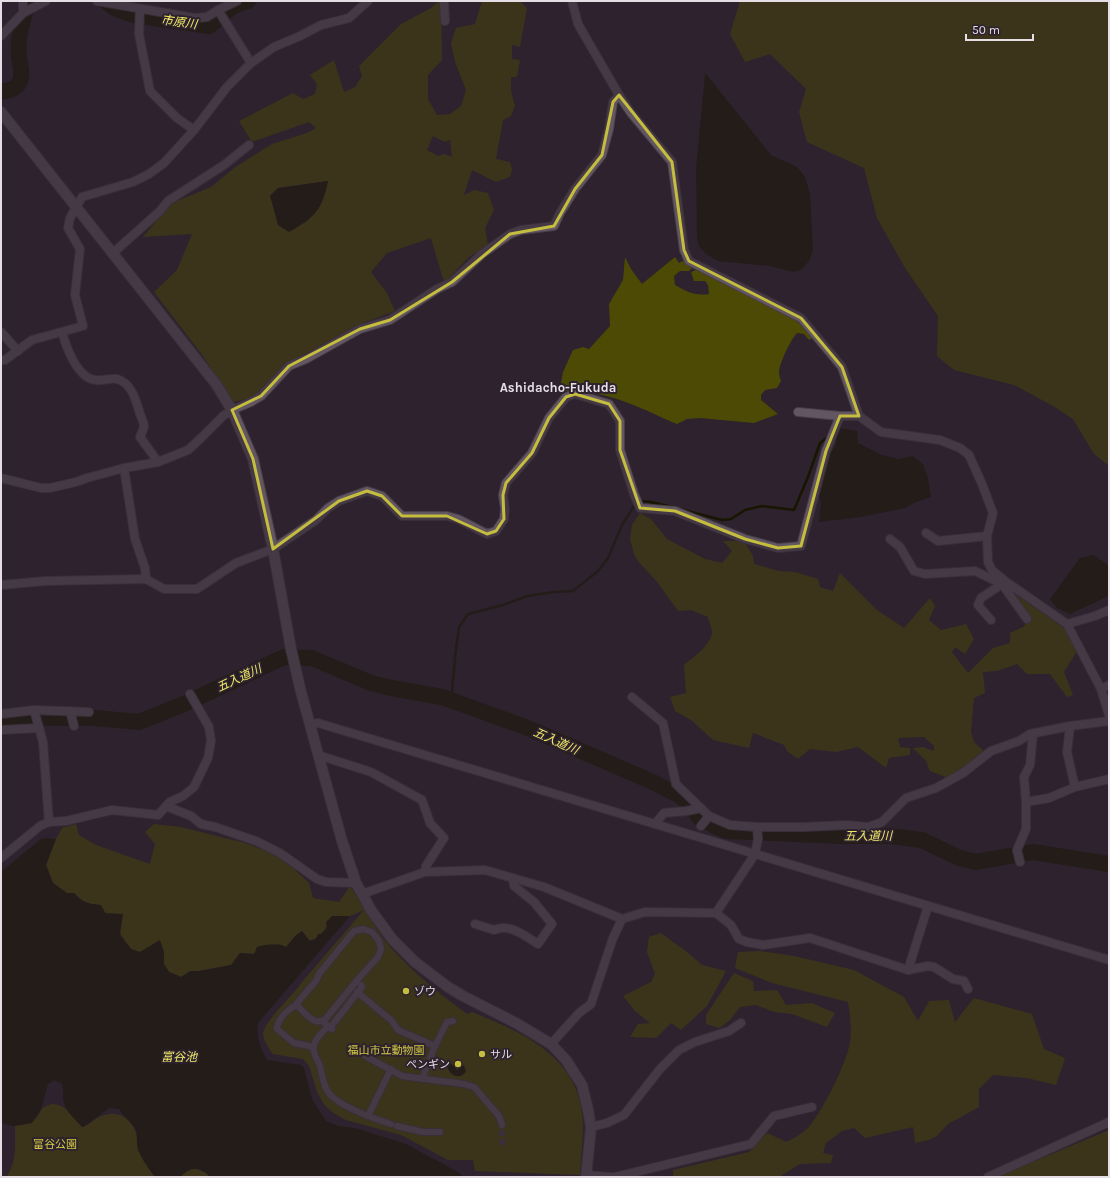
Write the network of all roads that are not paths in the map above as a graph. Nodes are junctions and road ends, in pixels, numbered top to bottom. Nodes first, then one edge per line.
1 (24, 1) edge
2 (46, 1) edge
3 (97, 1) edge
4 (237, 1) edge
5 (368, 1) edge
6 (444, 1) edge
7 (572, 1) edge
8 (140, 9) junction
9 (218, 10) junction
10 (23, 13) junction
11 (445, 21) dead end
12 (1, 36) edge
13 (251, 62) junction
14 (619, 95) junction
15 (1, 112) edge
16 (194, 130) junction
17 (249, 145) dead end
18 (76, 206) junction
19 (113, 253) junction
20 (1, 332) edge
21 (62, 332) junction
22 (18, 351) junction
23 (1, 360) edge
24 (232, 410) junction
25 (798, 412) dead end
26 (840, 416) junction
27 (859, 416) junction
28 (158, 462) junction
29 (124, 468) junction
30 (1, 478) edge
31 (926, 533) dead end
32 (987, 536) junction
33 (890, 539) dead end
34 (273, 548) junction
35 (146, 579) junction
36 (1003, 582) junction
37 (1, 585) edge
38 (1109, 610) edge
39 (1027, 619) dead end
40 (991, 620) dead end
41 (1067, 624) junction
42 (1109, 685) edge
43 (1101, 689) junction
44 (190, 694) dead end
45 (632, 697) dead end
46 (34, 710) junction
47 (70, 711) junction
48 (89, 712) dead end
49 (1, 714) edge
50 (1109, 715) edge
51 (1109, 721) edge
52 (310, 725) junction
53 (74, 726) dead end
54 (1070, 726) junction
55 (39, 728) junction
56 (1, 729) edge
57 (1033, 734) junction
58 (318, 755) junction
59 (1109, 779) edge
60 (1075, 787) junction
61 (1026, 802) junction
62 (166, 806) junction
63 (701, 808) junction
64 (709, 816) junction
65 (49, 822) junction
66 (655, 824) junction
67 (701, 826) dead end
68 (757, 826) junction
69 (755, 854) junction
70 (1, 858) edge
71 (1020, 862) dead end
72 (425, 872) junction
73 (513, 878) junction
74 (356, 883) junction
75 (362, 894) junction
76 (928, 906) junction
77 (716, 913) junction
78 (622, 919) junction
79 (475, 924) dead end
80 (1109, 960) edge
81 (908, 970) junction
82 (361, 985) dead end
83 (968, 989) dead end
84 (358, 992) junction
85 (298, 1005) junction
86 (453, 1021) dead end
87 (741, 1023) dead end
88 (328, 1026) junction
89 (551, 1044) junction
90 (435, 1046) junction
91 (314, 1047) junction
92 (358, 1049) dead end
93 (391, 1069) junction
94 (422, 1079) junction
95 (812, 1107) dead end
96 (368, 1116) junction
97 (1109, 1122) edge
98 (502, 1125) tunnel mouth
99 (591, 1127) junction
100 (440, 1132) dead end
101 (586, 1176) edge
102 (611, 1177) edge
103 (615, 1177) edge
104 (988, 1177) edge

1 - 10 street
2 - 10 street
3 - 8 street
4 - 9 street
5 - 13 street
6 - 11 street
7 - 14 street
8 - 9 street
8 - 16 street
9 - 13 street
10 - 12 street
13 - 16 street
14 - 24 street
14 - 27 street
15 - 18 street
16 - 18 street
17 - 19 street
18 - 19 street
18 - 21 street
19 - 24 street
20 - 22 street
21 - 22 street
21 - 28 street
22 - 23 street
24 - 28 street
24 - 34 street
25 - 26 street
26 - 27 street
26 - 34 street
27 - 32 street
28 - 29 street
29 - 30 street
29 - 35 street
31 - 32 street
32 - 36 street
33 - 36 street
34 - 35 street
34 - 52 street
35 - 37 street
36 - 39 street
36 - 40 street
36 - 41 street
38 - 41 street
41 - 43 street
42 - 43 street
43 - 50 street
44 - 62 street
45 - 63 street
46 - 47 street
46 - 49 street
46 - 55 street
47 - 48 street
47 - 53 street
51 - 54 street
52 - 58 street
52 - 66 street
54 - 57 street
54 - 60 street
55 - 56 street
55 - 65 street
57 - 61 street
57 - 68 street
58 - 72 street
58 - 74 street
59 - 60 street
60 - 61 street
61 - 71 street
62 - 65 street
62 - 74 street
63 - 64 street
63 - 66 street
64 - 67 street
64 - 68 street
65 - 70 street
66 - 69 street
68 - 69 street
69 - 76 street
69 - 77 street
72 - 73 street
72 - 75 street
73 - 78 street
73 - 79 street
74 - 75 street
75 - 89 street
76 - 80 street
76 - 81 street
77 - 78 street
77 - 81 street
78 - 89 street
81 - 83 street
82 - 84 street
84 - 88 street
84 - 90 street
85 - 88 street
85 - 88 street
85 - 91 street
86 - 90 street
87 - 99 street
88 - 91 street
89 - 99 street
90 - 94 street
91 - 96 street
92 - 93 street
93 - 94 street
93 - 96 street
94 - 98 street
95 - 103 street
96 - 100 street
97 - 104 street
99 - 101 street
101 - 102 street

